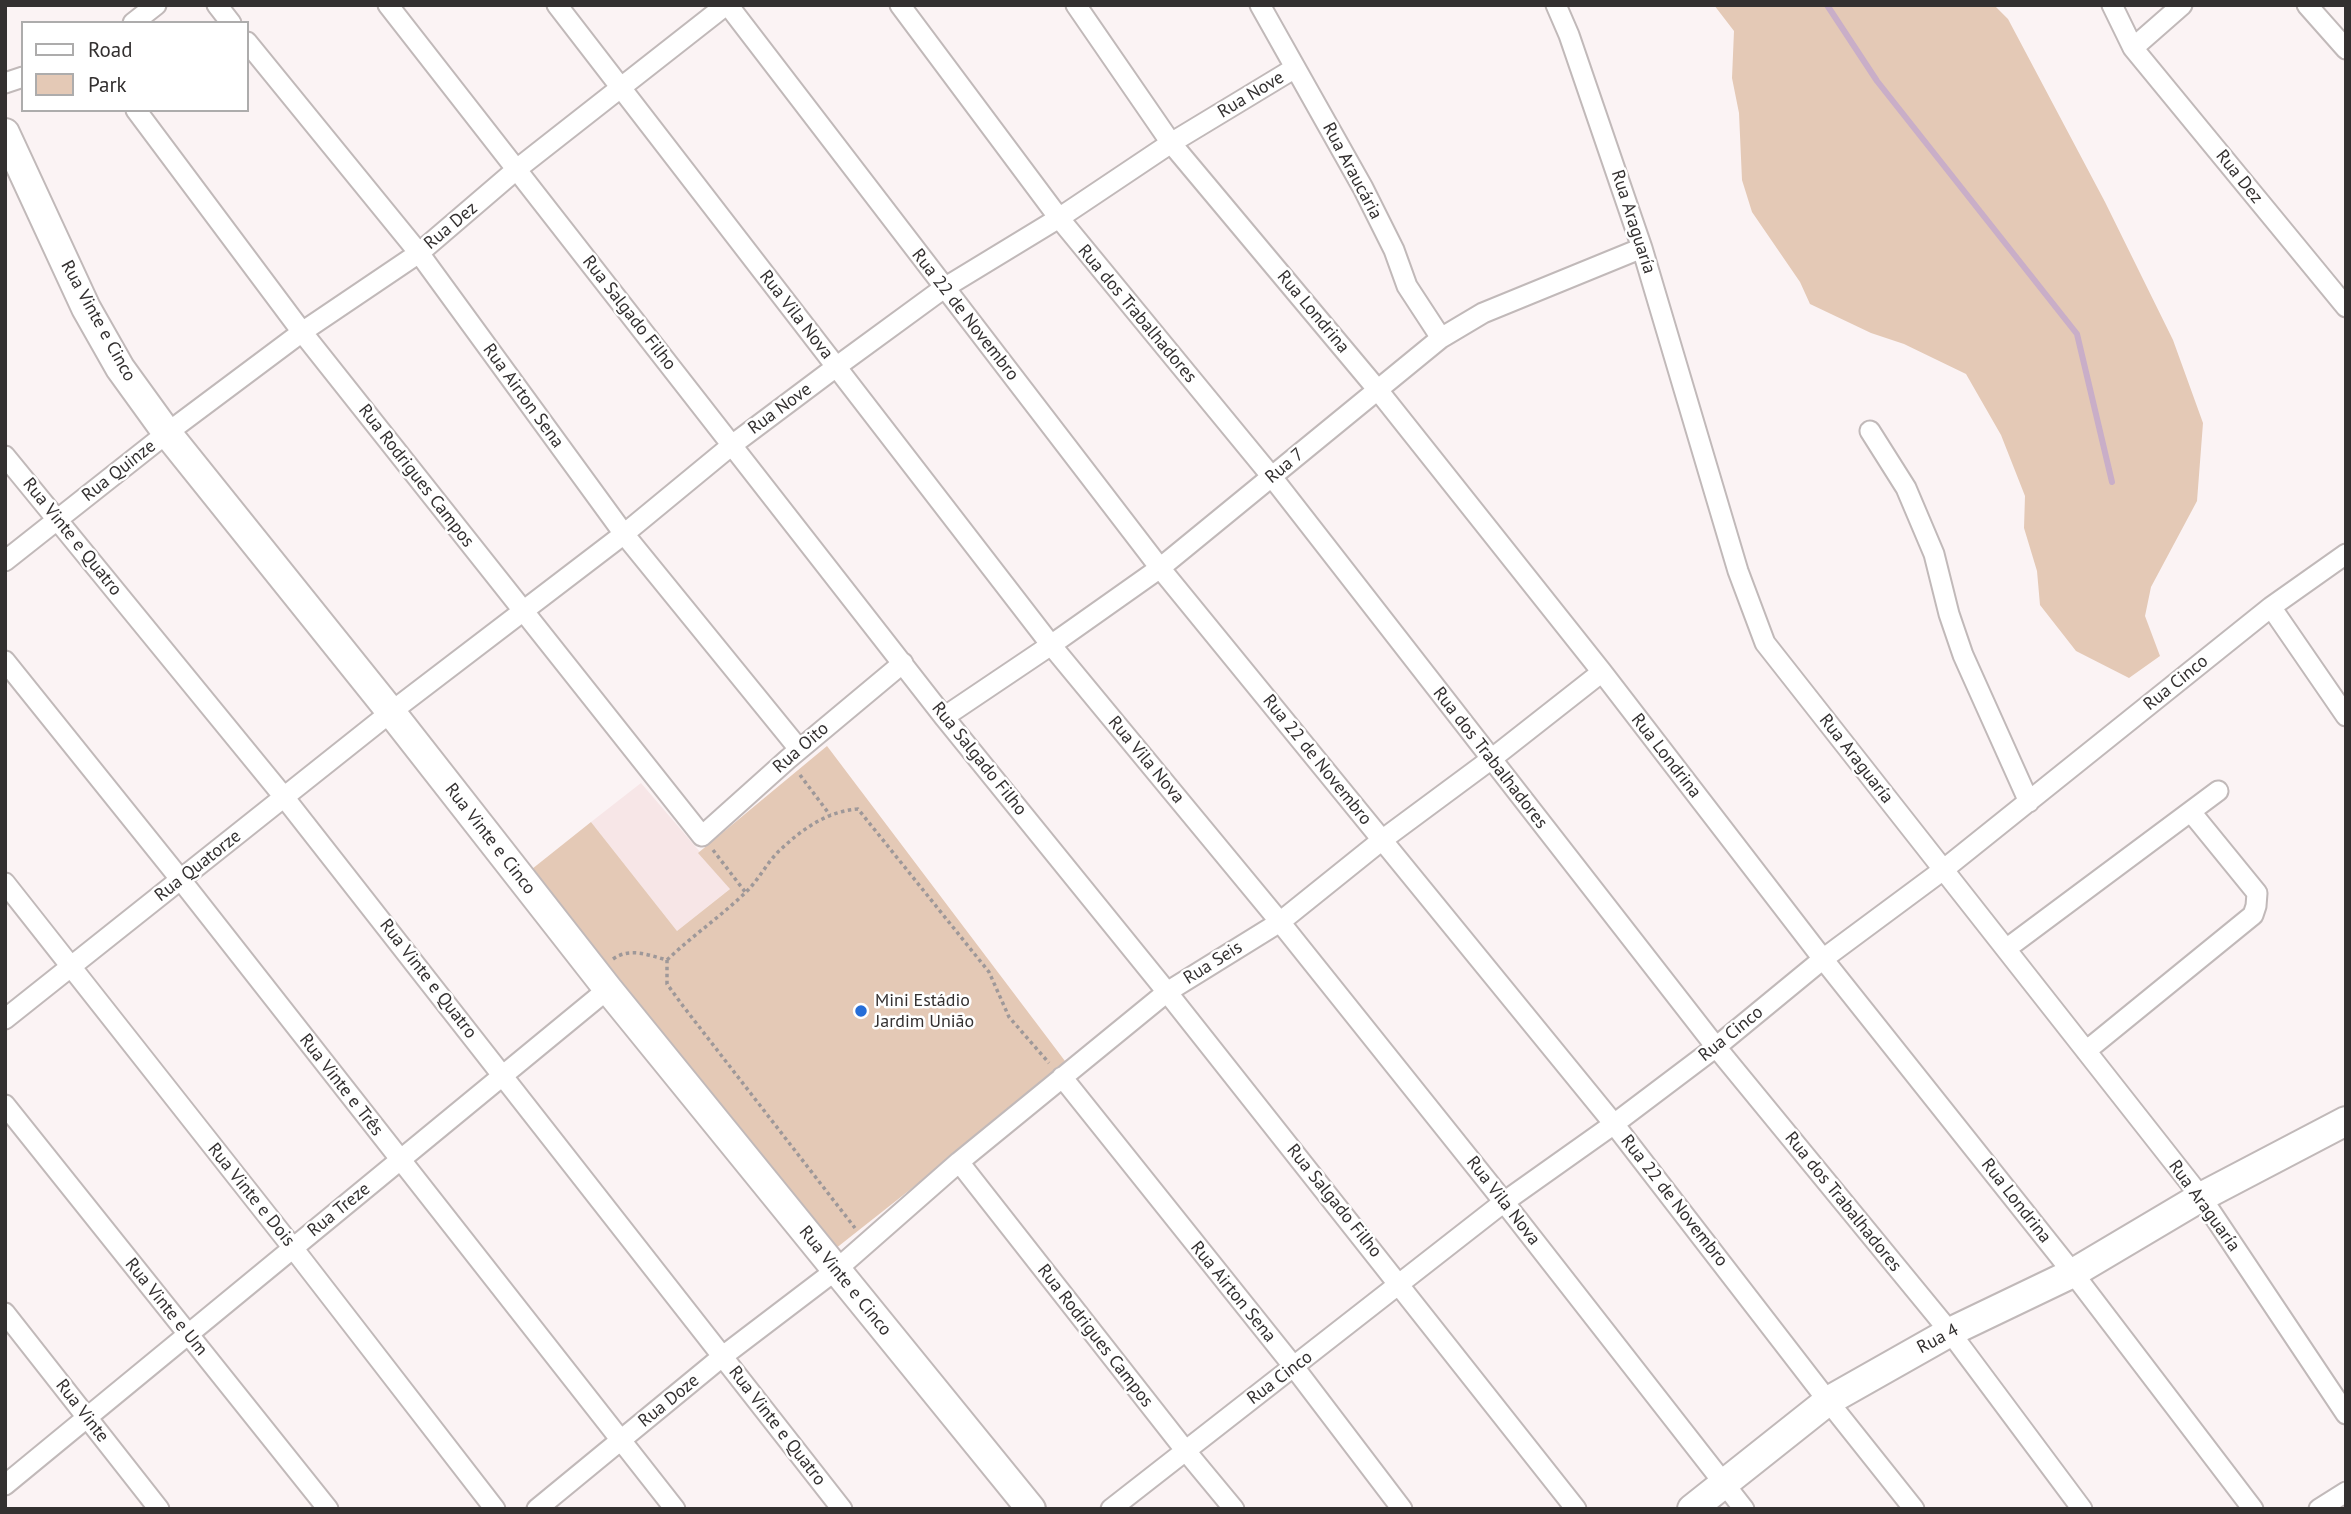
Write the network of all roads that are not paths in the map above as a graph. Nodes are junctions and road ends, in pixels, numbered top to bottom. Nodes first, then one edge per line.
1 (156, 5) edge
2 (217, 5) edge
3 (388, 5) edge
4 (557, 5) edge
5 (727, 5) edge
6 (901, 5) edge
7 (1076, 5) edge
8 (1260, 5) edge
9 (1556, 5) edge
10 (2112, 5) edge
11 (2182, 5) edge
12 (2307, 5) edge
13 (136, 21) edge
14 (229, 21) edge
15 (248, 43) edge
16 (2133, 48) junction
17 (2346, 49) edge
18 (1295, 68) junction
19 (620, 87) junction
20 (137, 112) edge
21 (5, 132) edge
22 (1171, 143) junction
23 (517, 169) junction
24 (1059, 219) junction
25 (1642, 248) junction
26 (419, 253) junction
27 (944, 288) junction
28 (2346, 307) edge
29 (302, 332) junction
30 (1441, 338) junction
31 (836, 367) junction
32 (1377, 389) junction
33 (1870, 431) dead end
34 (167, 433) junction
35 (732, 445) junction
36 (5, 456) edge
37 (1272, 477) junction
38 (58, 519) junction
39 (624, 534) junction
40 (2346, 554) edge
41 (5, 561) edge
42 (1160, 568) junction
43 (2271, 607) junction
44 (524, 612) junction
45 (1051, 645) junction
46 (5, 661) edge
47 (903, 663) junction
48 (1602, 672) junction
49 (391, 712) junction
50 (2346, 716) edge
51 (944, 717) junction
52 (793, 754) junction
53 (1490, 760) junction
54 (2218, 791) dead end
55 (285, 797) junction
56 (2029, 802) junction
57 (2191, 812) junction
58 (702, 836) joint
59 (1382, 840) junction
60 (1943, 870) junction
61 (181, 880) junction
62 (5, 883) edge
63 (1280, 922) junction
64 (2006, 949) junction
65 (1824, 959) junction
66 (70, 968) junction
67 (601, 981) junction
68 (1167, 992) junction
69 (5, 1019) edge
70 (1716, 1047) junction
71 (2086, 1051) junction
72 (504, 1075) junction
73 (1062, 1077) junction
74 (5, 1105) edge
75 (1614, 1124) junction
76 (2342, 1131) edge
77 (400, 1160) junction
78 (959, 1162) junction
79 (2201, 1197) junction
80 (1504, 1202) junction
81 (293, 1248) junction
82 (836, 1270) junction
83 (2073, 1273) junction
84 (1400, 1284) junction
85 (5, 1313) edge
86 (1950, 1332) junction
87 (188, 1335) junction
88 (723, 1356) junction
89 (1294, 1367) junction
90 (1828, 1401) junction
91 (2346, 1414) edge
92 (87, 1418) junction
93 (621, 1440) junction
94 (1185, 1450) junction
95 (1725, 1484) junction
96 (5, 1485) edge
97 (2346, 1492) edge
98 (159, 1509) edge
99 (328, 1509) edge
100 (495, 1509) edge
101 (537, 1509) edge
102 (675, 1509) edge
103 (842, 1509) edge
104 (1031, 1509) edge
105 (1111, 1509) edge
106 (1234, 1509) edge
107 (1402, 1509) edge
108 (1576, 1509) edge
109 (1692, 1509) edge
110 (1744, 1509) edge
111 (1914, 1509) edge
112 (2082, 1509) edge
113 (2253, 1509) edge
114 (2319, 1509) edge

1 - 13 street
2 - 14 street
3 - 23 street, Rua Salgado Filho
4 - 19 street, Rua Vila Nova
5 - 19 street, Rua Dez
5 - 27 street, Rua 22 de Novembro
6 - 24 street, Rua dos Trabalhadores
7 - 22 street, Rua Londrina
8 - 18 street, Rua Araucária
9 - 25 street, Rua Araguaría
10 - 16 street, Rua Dez
11 - 16 street
12 - 17 street
15 - 26 street, Rua Airton Sena
16 - 28 street, Rua Dez
18 - 22 street, Rua Nove
18 - 30 street, Rua Araucária
19 - 23 street, Rua Dez
19 - 31 street, Rua Vila Nova
20 - 29 street, Rua Rodrigues Campos
21 - 34 street, Rua Vinte e Cinco
22 - 24 street, Rua Nove
22 - 32 street, Rua Londrina
23 - 26 street, Rua Dez
23 - 35 street, Rua Salgado Filho
24 - 27 street, Rua Nove
24 - 37 street, Rua dos Trabalhadores
25 - 30 street, Rua 7
25 - 60 street, Rua Araguaría
26 - 29 street, Rua Dez
26 - 39 street, Rua Airton Sena
27 - 31 street, Rua Nove
27 - 42 street, Rua 22 de Novembro
29 - 34 street, Rua Dez
29 - 44 street, Rua Rodrigues Campos
30 - 32 street, Rua 7
31 - 35 street, Rua Nove
31 - 45 street, Rua Vila Nova
32 - 37 street, Rua 7
32 - 48 street, Rua Londrina
33 - 56 street
34 - 38 street, Rua Quinze
34 - 49 street, Rua Vinte e Cinco
35 - 39 street, Rua Nove
35 - 47 street, Rua Salgado Filho
36 - 38 street, Rua Vinte e Quatro
37 - 42 street, Rua 7
37 - 53 street, Rua dos Trabalhadores
38 - 41 street, Rua Quinze
38 - 55 street, Rua Vinte e Quatro
39 - 44 street, Rua Nove
39 - 52 street, Rua Airton Sena
40 - 43 street, Rua Cinco
42 - 45 street, Rua 7
42 - 59 street, Rua 22 de Novembro
43 - 50 street
43 - 56 street, Rua Cinco
44 - 49 street, Rua Nove
44 - 58 street, Rua Rodrigues Campos
45 - 51 street, Rua 7
45 - 63 street, Rua Vila Nova
46 - 61 street, Rua Vinte e Três
47 - 51 street, Rua Salgado Filho
47 - 52 street, Rua Oito
48 - 53 street, Rua Seis
48 - 65 street, Rua Londrina
49 - 55 street, Rua Quatorze
49 - 67 street, Rua Vinte e Cinco
51 - 68 street, Rua Salgado Filho
52 - 58 street, Rua Oito
53 - 59 street, Rua Seis
53 - 70 street, Rua dos Trabalhadores
54 - 57 street
55 - 61 street, Rua Quatorze
55 - 72 street, Rua Vinte e Quatro
56 - 60 street, Rua Cinco
57 - 64 street
57 - 71 street
59 - 63 street, Rua Seis
59 - 75 street, Rua 22 de Novembro
60 - 64 street, Rua Araguaría
60 - 65 street, Rua Cinco
61 - 66 street, Rua Quatorze
61 - 77 street, Rua Vinte e Três
62 - 66 street, Rua Vinte e Dois
63 - 68 street, Rua Seis
63 - 80 street, Rua Vila Nova
64 - 71 street, Rua Araguaría
65 - 70 street, Rua Cinco
65 - 83 street, Rua Londrina
66 - 69 street, Rua Quatorze
66 - 81 street, Rua Vinte e Dois
67 - 72 street, Rua Treze
67 - 82 street, Rua Vinte e Cinco
68 - 73 street, Rua Seis
68 - 84 street, Rua Salgado Filho
70 - 75 street, Rua Cinco
70 - 86 street, Rua dos Trabalhadores
71 - 79 street, Rua Araguaría
72 - 77 street, Rua Treze
72 - 88 street, Rua Vinte e Quatro
73 - 78 street, Rua Seis
73 - 89 street, Rua Airton Sena
74 - 87 street, Rua Vinte e Um
75 - 80 street, Rua Cinco
75 - 90 street, Rua 22 de Novembro
76 - 79 street, Rua 4
77 - 81 street, Rua Treze
77 - 93 street, Rua Vinte e Três
78 - 82 street, Rua Seis
78 - 94 street, Rua Rodrigues Campos
79 - 83 street, Rua 4
79 - 91 street, Rua Araguaría
80 - 84 street, Rua Cinco
80 - 95 street, Rua Vila Nova
81 - 87 street, Rua Treze
81 - 100 street, Rua Vinte e Dois
82 - 88 street, Rua Doze
82 - 104 street, Rua Vinte e Cinco
83 - 86 street, Rua 4
83 - 113 street, Rua Londrina
84 - 89 street, Rua Cinco
84 - 108 street, Rua Salgado Filho
85 - 92 street, Rua Vinte
86 - 90 street, Rua 4
86 - 112 street, Rua dos Trabalhadores
87 - 92 street, Rua Treze
87 - 99 street, Rua Vinte e Um
88 - 93 street, Rua Doze
88 - 103 street, Rua Vinte e Quatro
89 - 94 street, Rua Cinco
89 - 107 street, Rua Airton Sena
90 - 95 street, Rua 4
90 - 111 street, Rua 22 de Novembro
92 - 96 street, Rua Treze
92 - 98 street, Rua Vinte
93 - 101 street, Rua Doze
93 - 102 street, Rua Vinte e Três
94 - 105 street, Rua Cinco
94 - 106 street, Rua Rodrigues Campos
95 - 109 street, Rua 4
95 - 110 street, Rua Vila Nova
97 - 114 street

